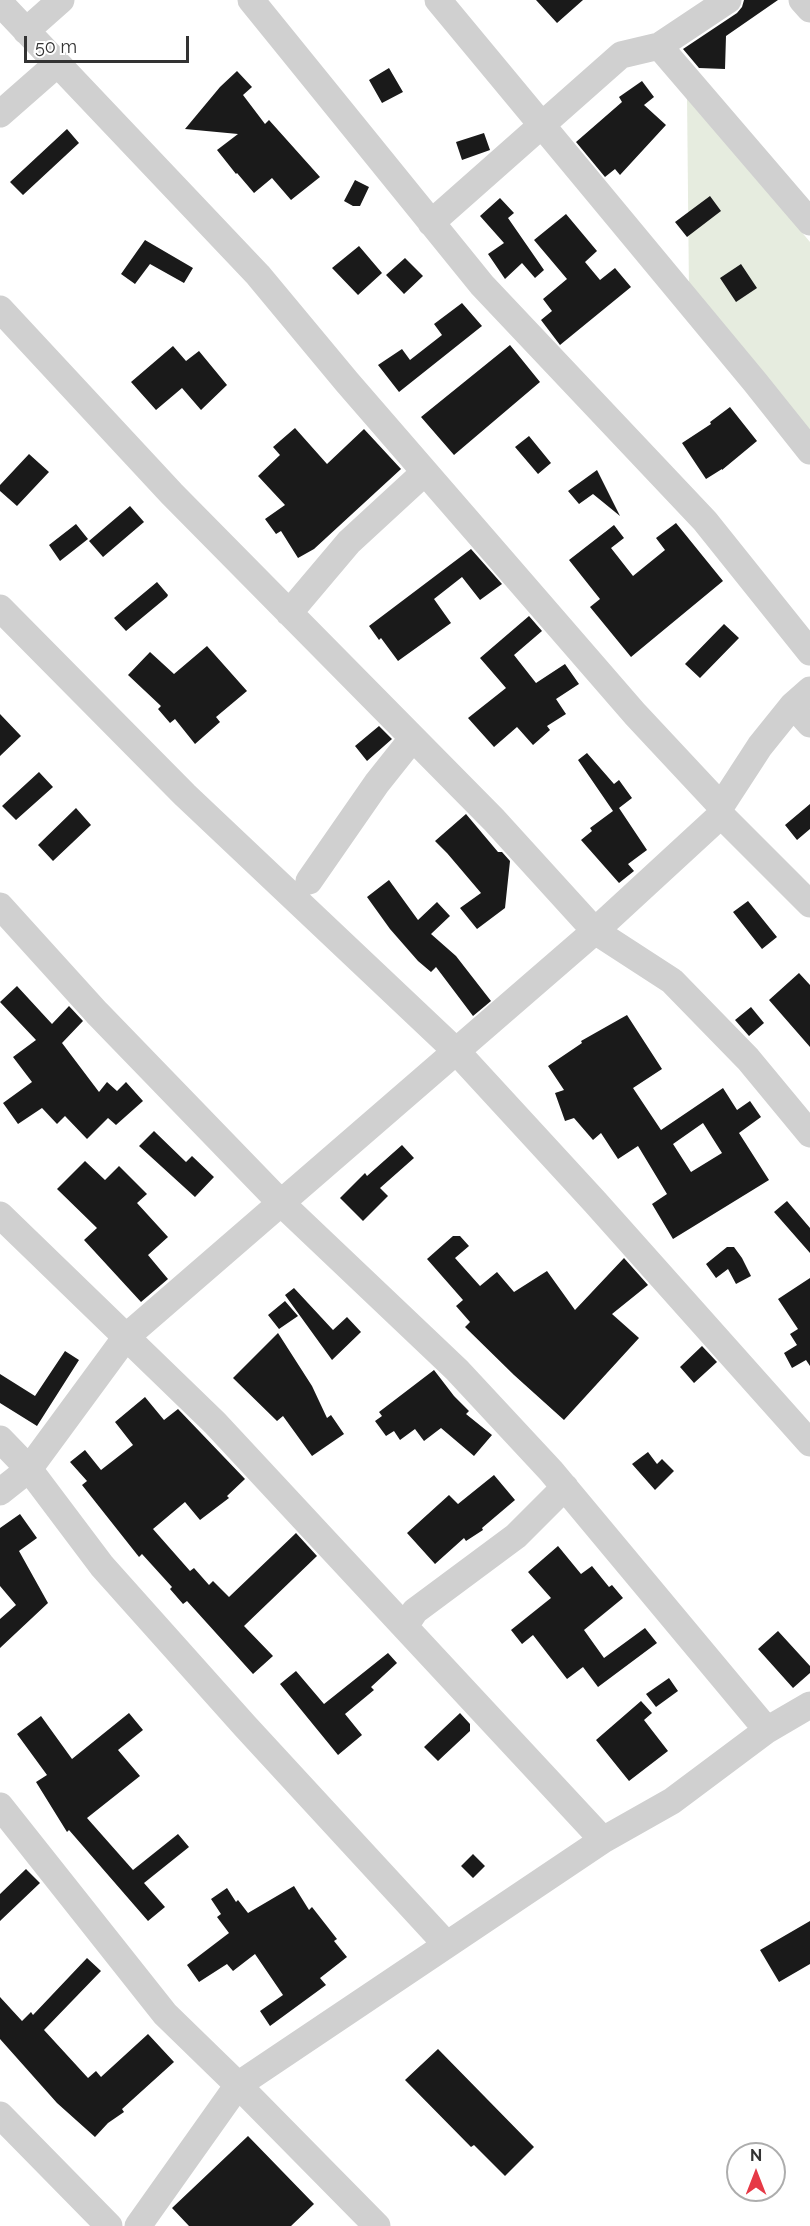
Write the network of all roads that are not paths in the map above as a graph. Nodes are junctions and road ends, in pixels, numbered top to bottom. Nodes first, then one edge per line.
1 (61, 0) edge
2 (251, 0) edge
3 (438, 0) edge
4 (728, 0) edge
5 (802, 0) edge
6 (0, 3) edge
7 (810, 9) edge
8 (26, 31) junction
9 (659, 46) junction
10 (57, 64) junction
11 (0, 114) edge
12 (543, 125) junction
13 (810, 222) edge
14 (431, 223) junction
15 (0, 309) edge
16 (810, 451) edge
17 (425, 472) junction
18 (0, 608) edge
19 (289, 613) junction
20 (810, 652) edge
21 (804, 706) edge
22 (412, 739) junction
23 (721, 810) junction
24 (309, 881) dead end
25 (810, 904) edge
26 (0, 906) edge
27 (595, 931) junction
28 (457, 1052) junction
29 (810, 1134) edge
30 (280, 1202) junction
31 (0, 1215) edge
32 (126, 1337) junction
33 (0, 1439) edge
34 (810, 1443) edge
35 (29, 1469) junction
36 (565, 1487) junction
37 (0, 1492) edge
38 (405, 1626) junction
39 (810, 1705) edge
40 (767, 1730) junction
41 (0, 1806) edge
42 (603, 1840) junction
43 (446, 1944) junction
44 (238, 2085) junction
45 (0, 2115) edge
46 (109, 2226) edge
47 (138, 2226) edge
48 (377, 2226) edge

1 - 8 street
2 - 14 street
3 - 12 street
4 - 9 street
5 - 7 street
6 - 8 street
8 - 10 street
9 - 12 street
9 - 13 street
10 - 11 street
10 - 17 street
12 - 14 street
12 - 16 street
14 - 20 street
15 - 19 street
17 - 19 street
17 - 23 street
18 - 28 street
19 - 22 street
21 - 23 street
22 - 24 street
22 - 27 street
23 - 25 street
23 - 27 street
26 - 30 street
27 - 28 street
27 - 29 street
28 - 30 street
28 - 34 street
30 - 32 street
30 - 36 street
31 - 32 street
32 - 35 street
32 - 38 street
33 - 35 street
35 - 37 street
35 - 43 street
36 - 38 street
36 - 40 street
38 - 42 street
39 - 40 street
40 - 42 street
41 - 44 street
42 - 43 street
43 - 44 street
44 - 47 street
44 - 48 street
45 - 46 street

